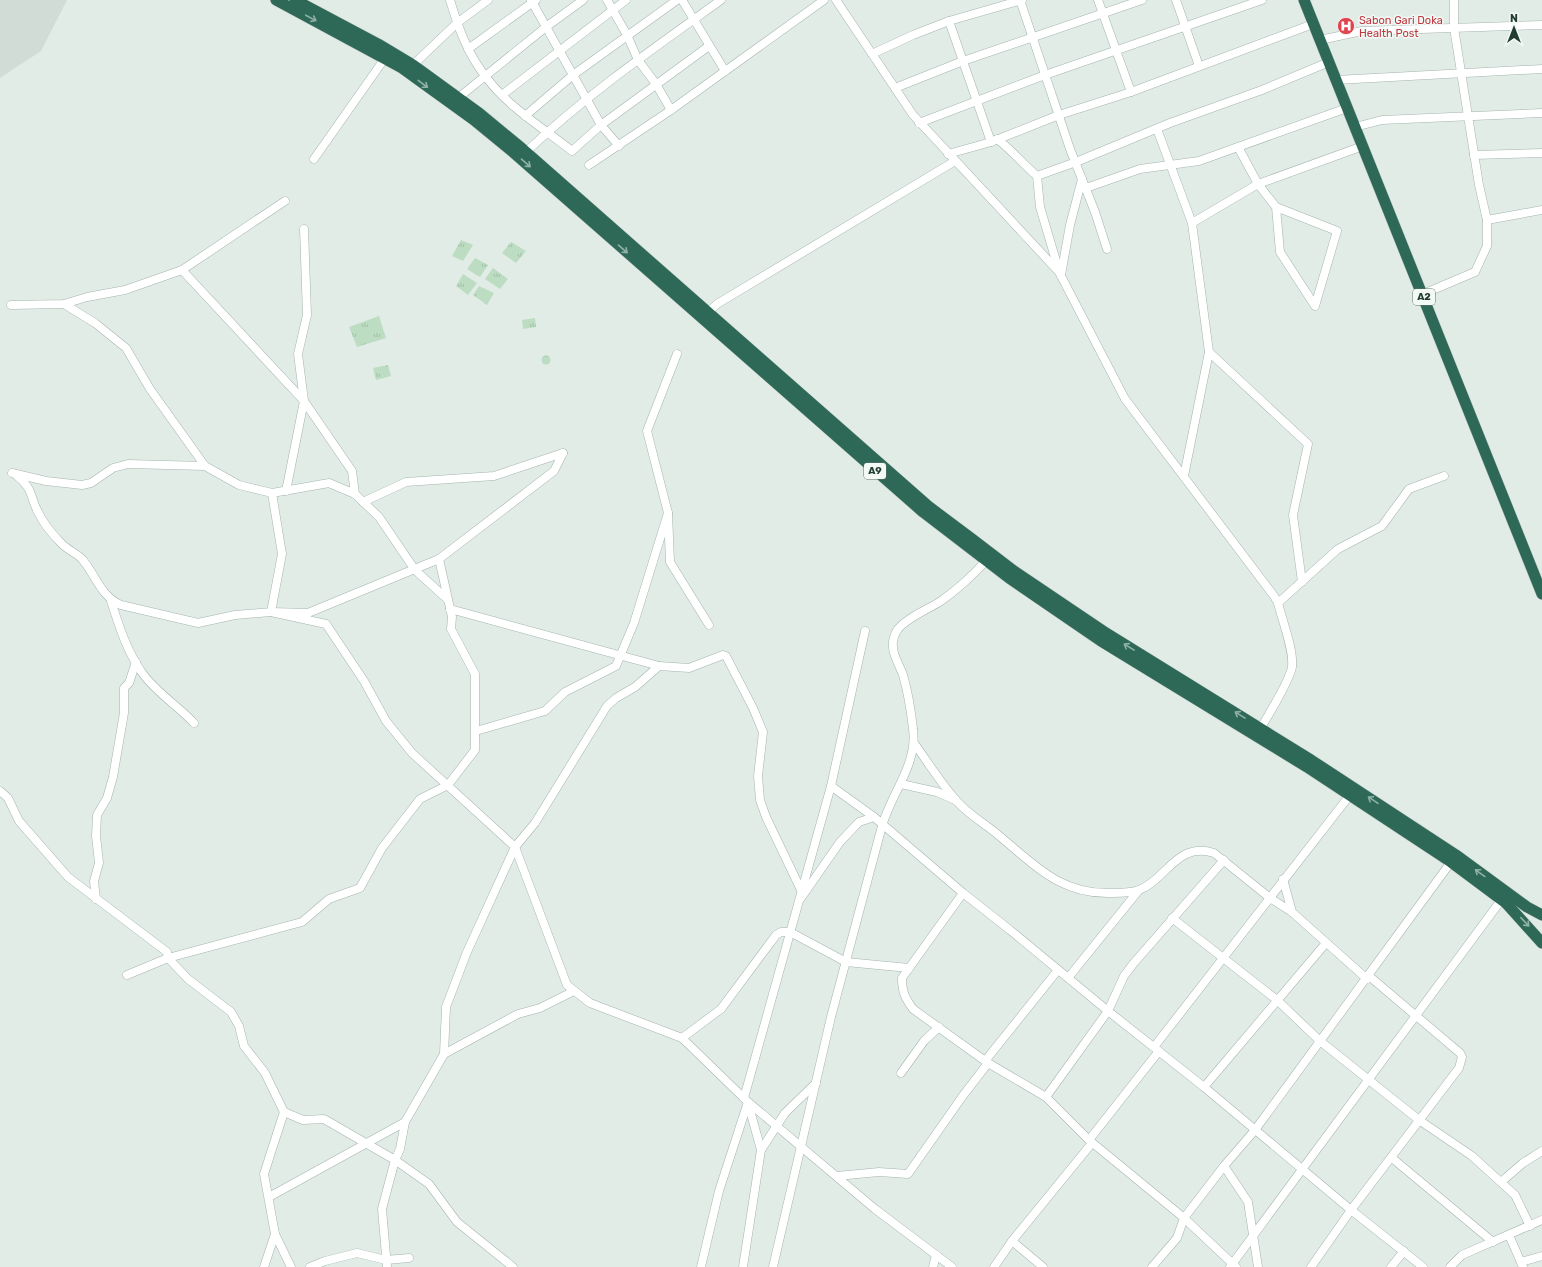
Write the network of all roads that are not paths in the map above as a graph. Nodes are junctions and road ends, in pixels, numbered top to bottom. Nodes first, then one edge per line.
1 (276, 0) edge
2 (295, 0) edge
3 (450, 0) edge
4 (488, 0) edge
5 (583, 0) edge
6 (606, 0) edge
7 (626, 0) edge
8 (677, 0) edge
9 (682, 0) edge
10 (721, 0) edge
11 (824, 0) edge
12 (836, 0) edge
13 (1021, 0) edge
14 (1098, 0) edge
15 (1142, 0) edge
16 (1176, 0) edge
17 (1262, 0) edge
18 (1307, 0) edge
19 (1454, 0) edge
20 (533, 1) edge
21 (613, 10) junction
22 (1103, 13) junction
23 (693, 20) junction
24 (949, 21) junction
25 (457, 24) junction
26 (1313, 24) junction
27 (1542, 25) edge
28 (546, 27) junction
29 (1185, 28) junction
30 (1454, 28) junction
31 (627, 36) junction
32 (1032, 37) junction
33 (1320, 40) junction
34 (709, 46) junction
35 (468, 49) junction
36 (1116, 50) junction
37 (559, 51) junction
38 (872, 54) junction
39 (386, 58) junction
40 (638, 60) junction
41 (963, 61) junction
42 (1329, 62) junction
43 (413, 65) junction
44 (1199, 66) junction
45 (1542, 70) edge
46 (725, 71) junction
47 (1462, 73) junction
48 (573, 75) junction
49 (1045, 75) junction
50 (486, 78) junction
51 (1336, 80) junction
52 (656, 84) junction
53 (894, 88) junction
54 (1131, 92) junction
55 (502, 95) junction
56 (458, 98) junction
57 (586, 99) junction
58 (976, 100) junction
59 (1347, 108) junction
60 (671, 110) junction
61 (1542, 113) edge
62 (1059, 115) junction
63 (1468, 115) junction
64 (525, 116) junction
65 (919, 122) junction
66 (601, 125) junction
67 (1355, 127) junction
68 (1157, 129) junction
69 (548, 132) junction
70 (994, 140) junction
71 (619, 146) junction
72 (1363, 146) junction
73 (1238, 147) junction
74 (526, 152) junction
75 (1542, 153) edge
76 (948, 154) junction
77 (1474, 155) junction
78 (314, 159) dead end
79 (955, 161) junction
80 (1076, 162) junction
81 (1171, 164) junction
82 (589, 165) dead end
83 (1037, 176) junction
84 (1082, 179) junction
85 (1258, 184) junction
86 (1086, 188) junction
87 (285, 201) dead end
88 (1276, 208) junction
89 (1542, 210) edge
90 (1487, 220) junction
91 (1192, 223) junction
92 (304, 229) dead end
93 (1107, 249) dead end
94 (182, 270) junction
95 (1060, 274) junction
96 (1423, 294) junction
97 (64, 304) junction
98 (11, 305) dead end
99 (708, 312) junction
100 (1209, 352) junction
101 (677, 354) dead end
102 (304, 401) junction
103 (205, 466) junction
104 (1184, 476) junction
105 (1444, 476) dead end
106 (286, 491) junction
107 (272, 493) junction
108 (354, 494) junction
109 (363, 502) junction
110 (668, 513) junction
111 (440, 559) junction
112 (986, 561) junction
113 (415, 570) junction
114 (1302, 582) junction
115 (1542, 594) edge
116 (448, 599) junction
117 (110, 601) junction
118 (1278, 603) junction
119 (450, 609) junction
120 (271, 612) junction
121 (709, 625) dead end
122 (865, 631) dead end
123 (621, 655) junction
124 (136, 662) junction
125 (659, 666) junction
126 (194, 723) dead end
127 (1261, 728) junction
128 (476, 732) junction
129 (914, 743) junction
130 (901, 784) junction
131 (448, 785) junction
132 (831, 786) junction
133 (0, 791) edge
134 (1350, 795) junction
135 (956, 800) junction
136 (874, 817) junction
137 (882, 826) junction
138 (515, 847) junction
139 (1224, 860) junction
140 (1451, 862) junction
141 (1284, 879) junction
142 (1139, 890) junction
143 (963, 893) junction
144 (801, 895) junction
145 (1270, 898) junction
146 (96, 899) junction
147 (1502, 899) junction
148 (1292, 912) junction
149 (1542, 915) edge
150 (1172, 918) junction
151 (790, 932) junction
152 (1326, 943) junction
153 (1542, 943) edge
154 (168, 958) junction
155 (1224, 959) junction
156 (846, 962) junction
157 (909, 968) junction
158 (1058, 970) junction
159 (127, 975) dead end
160 (1068, 978) junction
161 (1368, 978) junction
162 (574, 991) junction
163 (1277, 1000) junction
164 (1108, 1011) junction
165 (1417, 1015) junction
166 (938, 1027) junction
167 (682, 1038) junction
168 (1320, 1041) junction
169 (1156, 1049) junction
170 (444, 1054) junction
171 (987, 1062) junction
172 (902, 1073) dead end
173 (1369, 1079) junction
174 (816, 1083) junction
175 (1204, 1087) junction
176 (1046, 1098) junction
177 (746, 1100) junction
178 (284, 1112) junction
179 (1419, 1120) junction
180 (405, 1122) junction
181 (777, 1126) junction
182 (1255, 1130) junction
183 (1091, 1142) junction
184 (366, 1144) junction
185 (802, 1146) junction
186 (761, 1150) junction
187 (1541, 1155) edge
188 (1392, 1158) junction
189 (395, 1160) junction
190 (1224, 1166) junction
191 (1302, 1169) junction
192 (837, 1176) junction
193 (1501, 1182) junction
194 (269, 1197) junction
195 (1351, 1210) junction
196 (1184, 1218) junction
197 (1542, 1220) edge
198 (1530, 1226) junction
199 (275, 1234) junction
200 (1510, 1235) junction
201 (1253, 1237) junction
202 (1012, 1241) junction
203 (1493, 1242) junction
204 (1404, 1251) junction
205 (936, 1255) junction
206 (1542, 1256) edge
207 (409, 1258) dead end
208 (387, 1264) edge
209 (1522, 1264) edge
210 (1233, 1266) edge
211 (264, 1267) edge
212 (291, 1267) edge
213 (310, 1267) edge
214 (513, 1267) edge
215 (701, 1267) edge
216 (743, 1267) edge
217 (773, 1267) edge
218 (933, 1267) edge
219 (952, 1267) edge
220 (994, 1267) edge
221 (1043, 1267) edge
222 (1152, 1267) edge
223 (1258, 1267) edge
224 (1311, 1267) edge
225 (1391, 1267) edge
226 (1423, 1267) edge
227 (1450, 1267) edge

1 -> 39 highway, A9
2 - 43 highway, A9
3 - 25 street
4 - 25 street
5 - 28 street
6 - 21 street
7 - 21 street
8 - 31 street
9 - 23 street
10 - 23 street
11 - 46 street
12 - 38 street
13 - 24 street
13 - 32 street
14 - 22 street
15 - 22 street
16 - 29 street
17 - 29 street
18 - 26 highway, A2
19 - 30 street
20 - 28 street
20 - 35 street
21 - 31 street
21 - 37 street
22 - 32 street
22 - 36 street
23 - 34 street
23 - 40 street
24 - 38 street
24 - 41 street
25 - 35 street
25 - 43 street
26 - 33 highway, A2
26 - 44 street
27 - 30 street
28 - 37 street
28 - 50 street
29 - 36 street
29 - 44 street
30 - 33 street
30 - 47 street
31 - 40 street
31 - 48 street
32 - 41 street
32 - 49 street
33 - 42 highway, A2
34 - 46 street
34 - 52 street
35 - 50 street
36 - 49 street
36 - 54 street
37 - 48 street
37 - 55 street
38 - 53 street
39 - 78 street
39 -> 112 highway, A9
40 - 52 street
40 - 57 street
41 - 53 street
41 - 58 street
42 - 51 highway, A2
42 - 68 street
43 - 56 highway, A9
44 - 54 street
45 - 47 street
46 - 60 street
47 - 51 street
47 - 63 street
48 - 57 street
48 - 64 street
49 - 58 street
49 - 62 street
50 - 55 street
50 - 56 street
51 - 59 highway, A2
52 - 60 street
52 - 66 street
53 - 65 street
54 - 62 street
55 - 64 street
56 - 74 highway, A9
57 - 66 street
57 - 69 street
58 - 65 street
58 - 70 street
59 - 67 highway, A2
59 - 73 street
60 - 71 street
61 - 63 street
62 - 70 street
62 - 80 street
63 - 67 street
63 - 77 street
64 - 69 street
65 - 76 street
66 - 69 street
66 - 71 street
67 - 72 highway, A2
68 - 80 street
68 - 81 street
69 - 74 street
70 - 76 street
70 - 83 street
71 - 82 street
72 - 85 street
72 - 96 highway, A2
73 - 81 street
73 - 85 street
74 - 99 highway, A9
75 - 77 street
76 - 79 street
77 - 90 street
79 - 95 street
79 - 99 street
80 - 83 street
80 - 84 street
81 - 86 street
81 - 91 street
83 - 95 street
84 - 86 street
84 - 95 street
85 - 88 street
85 - 91 street
86 - 93 street
87 - 94 street
88 - 88 street
89 - 90 street
90 - 96 street
91 - 100 street
92 - 102 street
94 - 97 street
94 - 102 street
95 - 104 street
96 - 115 highway, A2
97 - 98 street
97 - 103 street
127 -> 99 highway, A9
100 - 104 street
100 - 114 street
101 - 110 street
102 - 106 street
102 - 108 street
103 - 107 street
103 - 117 street
104 - 118 street
105 - 114 street
106 - 107 street
106 - 108 street
107 - 120 street
108 - 109 street
109 - 111 street
109 - 113 street
110 - 121 street
110 - 123 street
111 - 113 street
111 - 116 street
112 - 129 street
112 - 134 highway, A9
113 - 116 street
113 - 120 street
114 - 118 street
116 - 119 street
117 - 120 street
117 - 124 street
118 - 127 street
119 - 123 street
119 - 128 street
120 - 131 street
122 - 132 street
123 - 125 street
123 - 128 street
124 - 126 street
124 - 146 street
125 - 138 street
125 - 144 street
149 -> 127 highway, A9
128 - 131 street
129 - 130 street
129 - 135 street
130 - 135 street
130 - 137 street
131 - 138 street
131 - 154 street
132 - 136 street
132 - 144 street
133 - 146 street
134 - 140 highway, A9
134 - 141 street
135 - 142 street
136 - 137 street
136 - 144 street
137 - 143 street
137 - 156 street
138 - 162 street
138 - 170 street
139 - 142 street
139 - 145 street
139 - 150 street
140 - 147 highway, A9
140 - 161 street
141 - 145 street
141 - 148 street
142 - 160 street
143 - 157 street
143 - 158 street
144 - 151 street
145 - 148 street
145 - 155 street
146 - 154 street
147 -> 153 highway, A9
147 - 165 street
148 - 152 street
150 - 155 street
150 - 164 street
151 - 156 street
151 - 167 street
151 - 177 street
152 - 161 street
152 - 163 street
154 - 159 street
154 - 178 street
155 - 163 street
155 - 169 street
156 - 157 street
156 - 174 street
157 - 166 street
158 - 160 street
158 - 171 street
160 - 164 street
161 - 165 street
161 - 168 street
162 - 167 street
162 - 170 street
163 - 168 street
163 - 175 street
164 - 169 street
164 - 176 street
165 - 173 street
165 - 179 street
166 - 171 street
166 - 172 street
167 - 177 street
168 - 173 street
168 - 182 street
169 - 175 street
169 - 183 street
170 - 180 street
171 - 176 street
171 - 192 street
173 - 179 street
173 - 191 street
174 - 181 street
174 - 185 street
175 - 182 street
176 - 183 street
177 - 181 street
177 - 186 street
177 - 215 street
178 - 184 street
178 - 194 street
179 - 188 street
179 - 193 street
180 - 184 street
180 - 189 street
181 - 185 street
181 - 186 street
182 - 190 street
182 - 191 street
183 - 196 street
183 - 202 street
184 - 189 street
184 - 194 street
185 - 192 street
185 - 217 street
186 - 216 street
187 - 193 street
188 - 195 street
188 - 203 street
189 - 208 street
189 - 214 street
190 - 196 street
190 - 201 street
191 - 195 street
191 - 201 street
192 - 205 street
193 - 198 street
194 - 199 street
195 - 204 street
195 - 224 street
196 - 210 street
196 - 222 street
197 - 198 street
198 - 200 street
199 - 211 street
199 - 212 street
200 - 203 street
200 - 209 street
201 - 210 street
201 - 223 street
202 - 220 street
202 - 221 street
203 - 227 street
204 - 225 street
204 - 226 street
205 - 218 street
205 - 219 street
206 - 209 street
207 - 208 street
208 - 213 street

